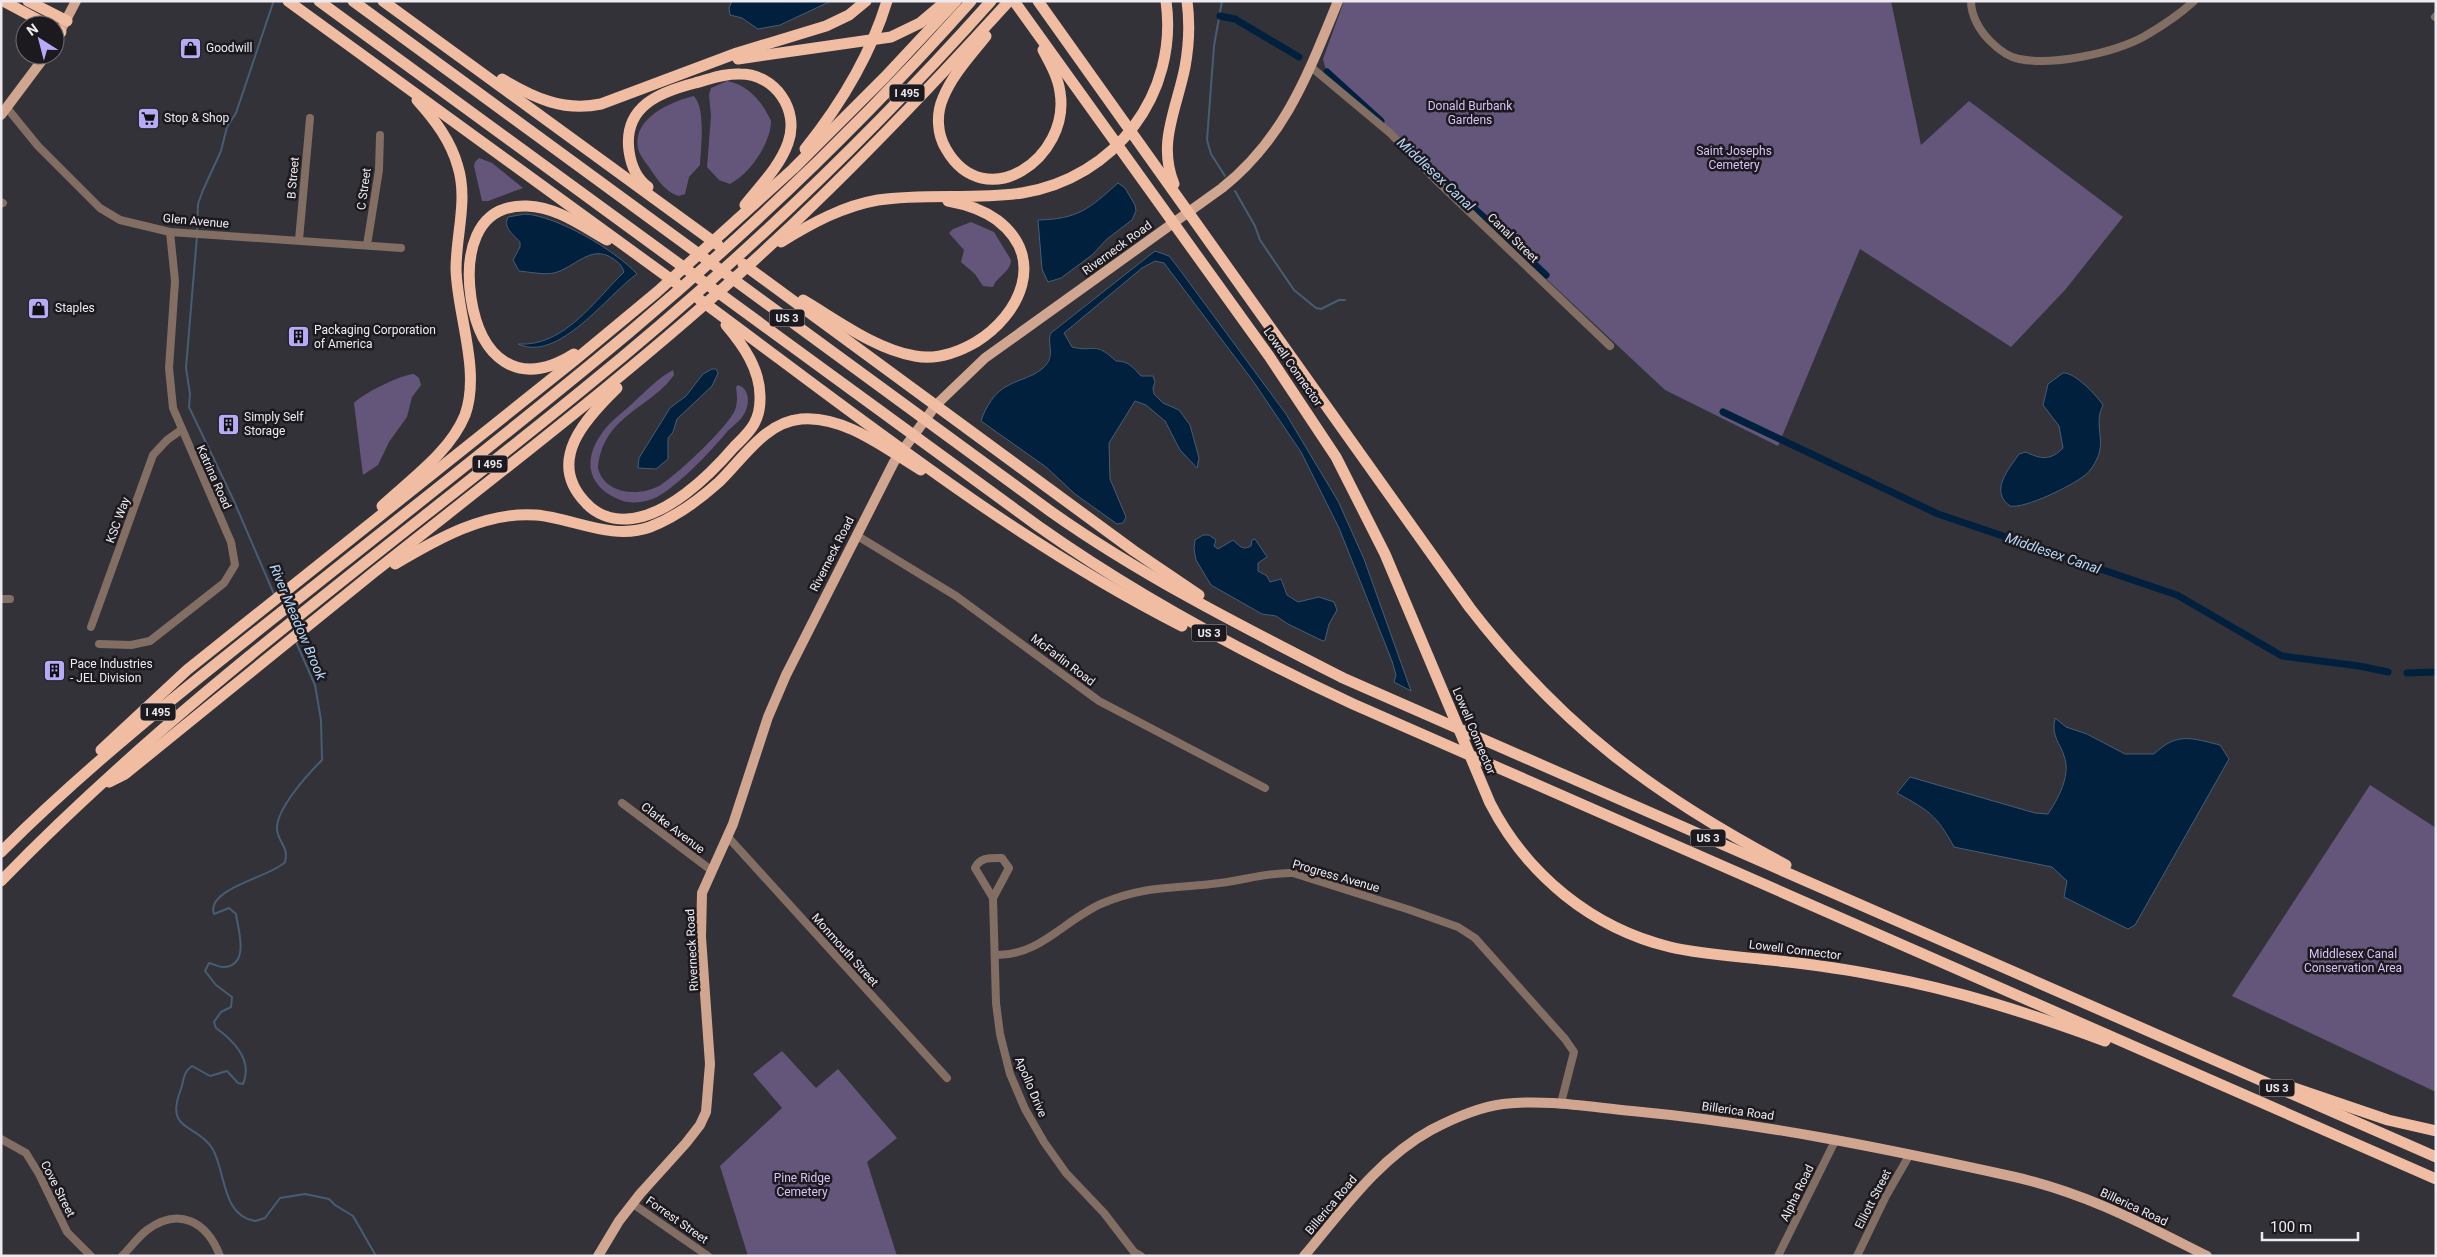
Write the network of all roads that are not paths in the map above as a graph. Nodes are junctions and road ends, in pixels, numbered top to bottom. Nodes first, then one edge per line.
1 (3, 1) edge
2 (28, 1) edge
3 (76, 1) edge
4 (288, 1) edge
5 (320, 1) edge
6 (353, 1) edge
7 (383, 1) edge
8 (866, 1) edge
9 (887, 1) edge
10 (946, 1) edge
11 (956, 1) edge
12 (971, 1) edge
13 (991, 1) edge
14 (1009, 1) edge
15 (1014, 1) edge
16 (1038, 1) edge
17 (1166, 1) edge
18 (1187, 1) edge
19 (1338, 1) edge
20 (1970, 1) edge
21 (2194, 1) edge
22 (1023, 13) junction
23 (29, 15) edge
24 (67, 21) junction
25 (65, 24) edge
26 (435, 39) junction
27 (38, 65) edge
28 (1311, 67) junction
29 (385, 70) junction
30 (684, 72) junction
31 (4, 111) edge
32 (310, 118) dead end
33 (380, 135) dead end
34 (922, 197) junction
35 (757, 202) junction
36 (1183, 204) junction
37 (666, 207) junction
38 (725, 230) junction
39 (170, 232) junction
40 (299, 240) junction
41 (367, 245) junction
42 (401, 248) dead end
43 (761, 254) junction
44 (754, 272) junction
45 (664, 274) junction
46 (711, 309) junction
47 (691, 317) junction
48 (625, 319) junction
49 (1610, 346) dead end
50 (181, 430) junction
51 (1007, 522) junction
52 (856, 536) junction
53 (317, 566) junction
54 (373, 574) junction
55 (1, 599) edge
56 (10, 599) dead end
57 (1232, 621) junction
58 (91, 627) dead end
59 (99, 644) dead end
60 (1268, 664) junction
61 (96, 788) junction
62 (1265, 788) dead end
63 (622, 803) dead end
64 (46, 809) junction
65 (727, 836) junction
66 (1, 852) edge
67 (711, 870) junction
68 (1, 881) edge
69 (993, 898) junction
70 (1865, 907) junction
71 (996, 955) junction
72 (2206, 1057) junction
73 (947, 1078) dead end
74 (2206, 1078) junction
75 (1560, 1103) junction
76 (2436, 1131) edge
77 (1, 1139) edge
78 (1836, 1140) junction
79 (1910, 1154) junction
80 (2436, 1157) edge
81 (2436, 1178) edge
82 (633, 1204) junction
83 (1136, 1254) edge
84 (91, 1256) edge
85 (122, 1256) edge
86 (220, 1256) edge
87 (598, 1256) edge
88 (708, 1256) edge
89 (1304, 1256) edge
90 (1778, 1256) edge
91 (1857, 1256) edge
92 (2207, 1256) edge

1 - 23 highway
2 - 24 highway
3 - 24 main road
4 - 29 highway
5 - 60 highway, US 3
6 - 57 highway, US 3
7 - 26 highway
8 - 30 highway
9 - 35 highway
10 - 30 highway
11 - 35 highway
12 - 64 highway, I 495
13 - 61 highway, I 495
14 - 43 highway
15 - 22 highway, Lowell Connector
15 - 22 highway
16 - 36 highway
17 - 34 highway
18 - 36 highway
19 - 28 main road, Riverneck Road
20 - 21 street
22 - 74 highway, Lowell Connector
24 - 25 main road
26 - 30 highway
26 - 37 highway
27 - 31 main road
28 - 49 street, Canal Street
28 - 52 main road, Riverneck Road
29 - 45 highway
29 - 53 highway
31 - 39 street, Glen Avenue
32 - 40 street, B Street
33 - 41 street, C Street
34 - 43 highway
34 - 44 highway
35 - 38 highway
36 - 70 highway
37 - 38 highway
37 - 44 highway
38 - 48 highway
39 - 40 street, Glen Avenue
39 - 50 street, Katrina Road
40 - 41 street, Glen Avenue
41 - 42 street, Glen Avenue
43 - 47 highway
44 - 57 highway
45 - 46 highway
45 - 48 highway
46 - 47 highway
46 - 51 highway
47 - 54 highway
48 - 53 highway
50 - 58 street, KSC Way
50 - 59 street, Katrina Road
51 - 54 highway
51 - 60 highway
52 - 62 street, McFarlin Road
52 - 65 main road, Riverneck Road
53 - 64 highway
54 - 61 highway
55 - 56 street
57 - 70 highway, US 3
60 - 74 highway, US 3
61 - 68 highway, I 495
63 - 67 street, Clarke Avenue
64 - 66 highway, I 495
65 - 67 main road, Riverneck Road
65 - 73 street, Monmouth Street
67 - 82 main road, Riverneck Road
69 - 69 street, Apollo Drive
69 - 71 street, Apollo Drive
70 - 72 highway, US 3
71 - 75 street, Progress Avenue
71 - 83 street, Apollo Drive
72 - 76 highway
72 - 80 highway, US 3
74 - 81 highway, US 3
75 - 78 main road, Billerica Road
75 - 89 main road, Billerica Road
77 - 84 street, Cove Street
78 - 79 main road, Billerica Road
78 - 90 street, Alpha Road
79 - 91 street, Elliott Street
79 - 92 main road, Billerica Road
82 - 87 main road, Riverneck Road
82 - 88 street, Forrest Street
85 - 86 street

